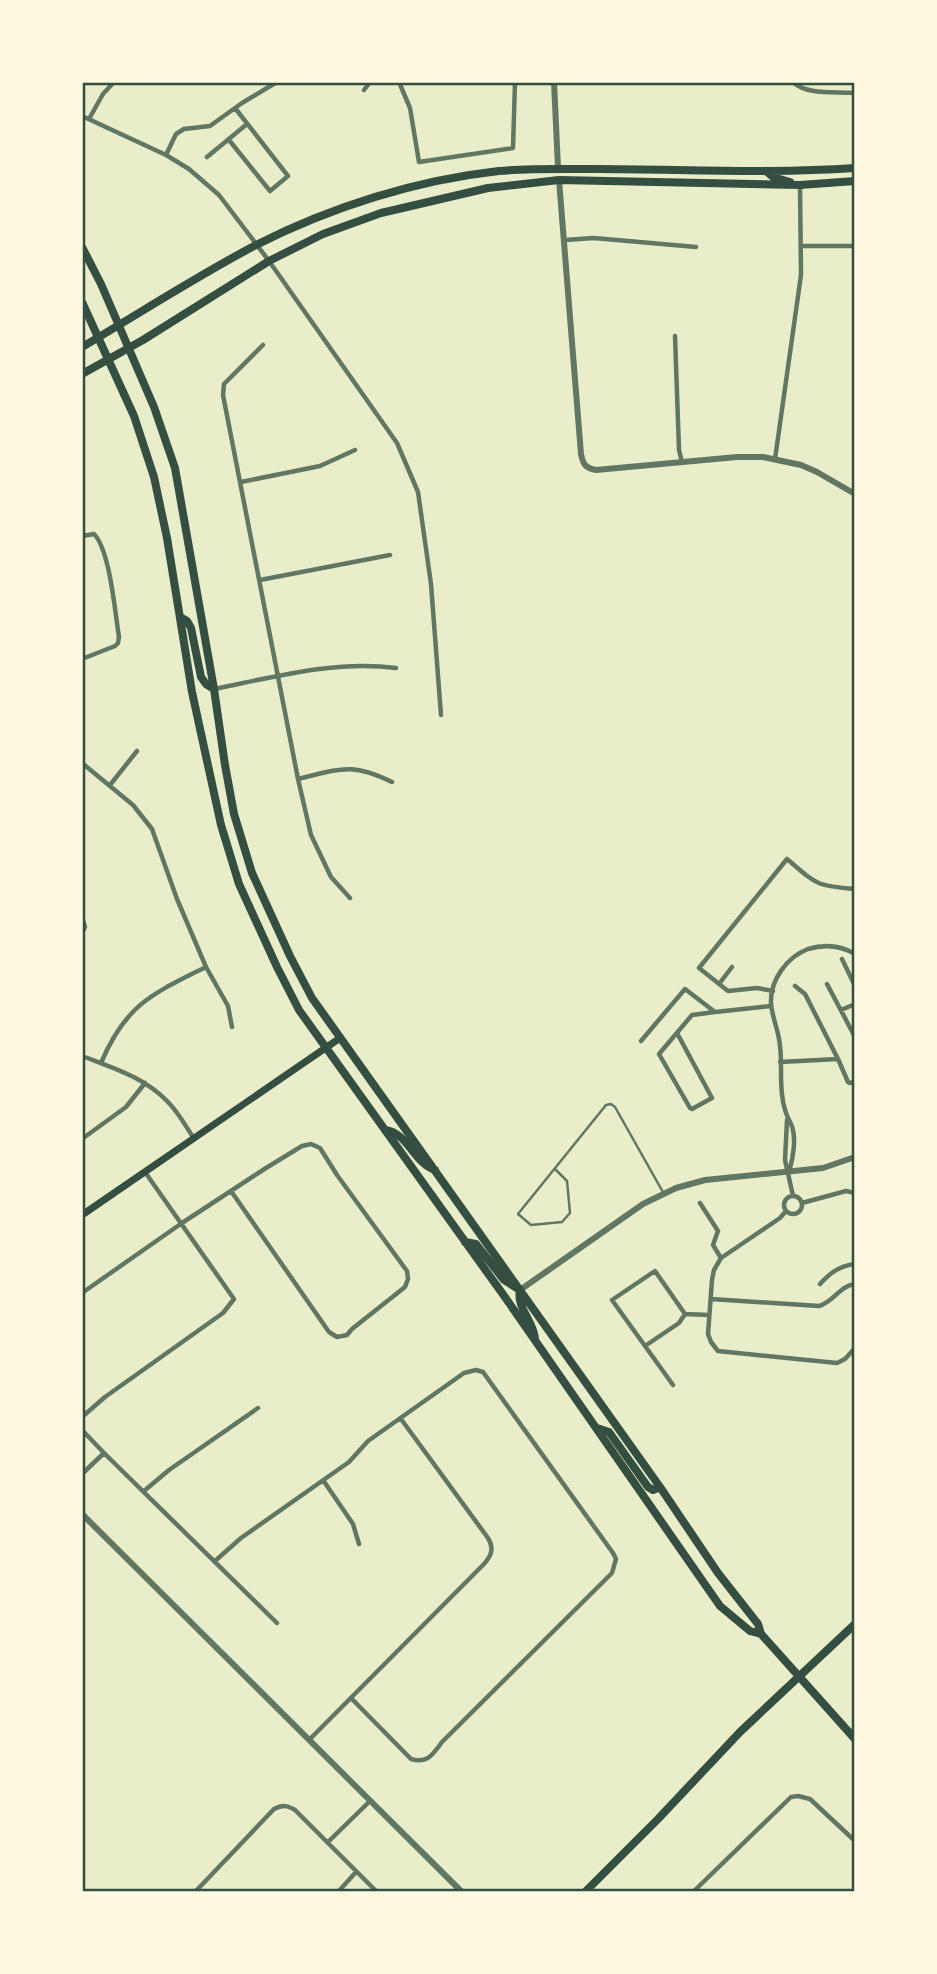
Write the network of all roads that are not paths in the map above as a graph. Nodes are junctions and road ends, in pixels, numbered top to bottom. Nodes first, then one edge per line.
1 (114, 82) edge
2 (277, 82) edge
3 (370, 82) edge
4 (399, 82) edge
5 (515, 82) edge
6 (554, 82) edge
7 (794, 84) edge
8 (364, 90) dead end
9 (855, 93) edge
10 (234, 108) junction
11 (82, 116) edge
12 (89, 119) junction
13 (247, 124) junction
14 (229, 139) junction
15 (166, 155) junction
16 (207, 157) dead end
17 (558, 168) junction
18 (855, 169) edge
19 (766, 171) junction
20 (823, 171) junction
21 (559, 180) junction
22 (855, 181) edge
23 (800, 186) junction
24 (565, 240) junction
25 (257, 245) junction
26 (802, 246) junction
27 (855, 246) edge
28 (82, 247) edge
29 (696, 247) dead end
30 (269, 261) junction
31 (82, 302) edge
32 (118, 325) junction
33 (675, 335) dead end
34 (99, 337) junction
35 (263, 345) dead end
36 (82, 347) edge
37 (128, 349) junction
38 (109, 359) junction
39 (82, 374) edge
40 (355, 450) dead end
41 (775, 459) junction
42 (682, 462) junction
43 (240, 481) junction
44 (855, 494) edge
45 (82, 536) edge
46 (390, 555) dead end
47 (260, 580) junction
48 (180, 617) junction
49 (82, 659) edge
50 (396, 668) dead end
51 (277, 676) junction
52 (214, 689) junction
53 (441, 715) dead end
54 (137, 751) dead end
55 (82, 763) edge
56 (298, 779) junction
57 (392, 782) dead end
58 (110, 785) junction
59 (855, 889) edge
60 (350, 898) dead end
61 (82, 917) edge
62 (82, 933) edge
63 (855, 954) edge
64 (842, 959) dead end
65 (206, 967) junction
66 (732, 967) dead end
67 (719, 984) junction
68 (827, 984) dead end
69 (795, 986) dead end
70 (855, 986) edge
71 (773, 990) junction
72 (855, 1004) edge
73 (771, 1006) junction
74 (841, 1010) junction
75 (715, 1012) junction
76 (232, 1027) dead end
77 (677, 1033) junction
78 (855, 1037) edge
79 (340, 1038) junction
80 (641, 1041) dead end
81 (325, 1048) junction
82 (82, 1056) edge
83 (838, 1059) junction
84 (780, 1062) junction
85 (101, 1063) junction
86 (855, 1081) edge
87 (145, 1083) junction
88 (787, 1119) junction
89 (384, 1130) junction
90 (193, 1137) junction
91 (82, 1139) edge
92 (785, 1151) junction
93 (793, 1151) junction
94 (855, 1157) edge
95 (555, 1169) junction
96 (435, 1170) junction
97 (145, 1171) junction
98 (789, 1172) junction
99 (231, 1191) junction
100 (855, 1193) edge
101 (664, 1194) junction
102 (793, 1196) junction
103 (700, 1203) dead end
104 (802, 1203) junction
105 (786, 1211) junction
106 (82, 1215) edge
107 (182, 1223) junction
108 (465, 1242) junction
109 (721, 1258) junction
110 (855, 1264) edge
111 (820, 1284) dead end
112 (855, 1284) edge
113 (520, 1290) junction
114 (82, 1293) edge
115 (710, 1298) junction
116 (685, 1314) junction
117 (709, 1315) junction
118 (536, 1341) junction
119 (645, 1346) junction
120 (855, 1348) edge
121 (852, 1355) edge
122 (673, 1385) dead end
123 (258, 1408) dead end
124 (82, 1418) edge
125 (401, 1419) junction
126 (597, 1429) junction
127 (82, 1430) edge
128 (104, 1453) junction
129 (82, 1474) edge
130 (323, 1480) junction
131 (660, 1487) junction
132 (144, 1491) junction
133 (82, 1514) edge
134 (359, 1544) dead end
135 (215, 1561) junction
136 (277, 1623) dead end
137 (855, 1624) edge
138 (761, 1634) junction
139 (799, 1676) junction
140 (351, 1698) junction
141 (855, 1739) edge
142 (309, 1740) junction
143 (371, 1800) junction
144 (855, 1841) edge
145 (328, 1842) junction
146 (356, 1872) junction
147 (586, 1891) edge
148 (195, 1892) edge
149 (338, 1892) edge
150 (377, 1892) edge
151 (462, 1892) edge
152 (693, 1892) edge

1 - 12 street
2 - 10 street
3 - 8 street
4 - 5 street
6 - 17 street
7 - 9 street
10 - 13 street
10 - 15 street
11 - 12 street
12 - 15 street
13 - 14 street
13 - 14 street
14 - 16 street
15 - 25 street
17 - 19 main road
17 - 21 street
17 - 25 main road
18 - 20 main road
19 - 20 main road
19 - 23 main road
20 - 23 main road
21 - 23 main road
21 - 24 street
21 - 30 main road
22 - 23 main road
23 - 26 street
24 - 29 street
24 - 42 street
25 - 30 street
25 - 32 main road
26 - 27 street
26 - 41 street
28 - 32 main road
30 - 37 main road
30 - 53 street
31 - 34 main road
32 - 34 main road
32 - 37 main road
33 - 42 street
34 - 36 main road
34 - 38 main road
35 - 43 street
37 - 38 main road
37 - 52 main road
38 - 39 main road
38 - 48 main road
40 - 43 street
41 - 42 street
41 - 44 street
43 - 47 street
45 - 49 street
46 - 47 street
47 - 51 street
48 - 52 main road
48 - 81 main road
50 - 51 street
51 - 52 street
51 - 56 street
52 - 79 main road
54 - 58 street
55 - 58 street
56 - 57 street
56 - 60 street
58 - 65 street
59 - 67 street
61 - 62 street
63 - 71 street
64 - 70 street
65 - 76 street
65 - 85 street
66 - 67 street
67 - 71 street
68 - 74 street
69 - 83 street
71 - 73 street
72 - 74 street
73 - 75 street
73 - 84 street
74 - 78 street
75 - 77 street
75 - 80 street
77 - 77 street
79 - 81 main road
79 - 96 main road
81 - 89 main road
81 - 90 main road
82 - 85 street
83 - 84 street
83 - 86 street
84 - 88 street
85 - 87 street
87 - 90 street
87 - 91 street
88 - 92 street
88 - 93 street
89 - 96 main road
89 - 108 main road
90 - 97 main road
92 - 93 street
92 - 98 street
93 - 98 street
94 - 98 street
95 - 95 lane
95 - 101 lane
96 - 113 main road
97 - 106 main road
97 - 107 street
98 - 101 street
98 - 102 street
99 - 99 street
99 - 107 street
100 - 104 street
101 - 113 street
102 - 104 street
102 - 105 street
103 - 109 street
104 - 105 street
105 - 109 street
107 - 114 street
107 - 124 street
108 - 113 main road
108 - 118 main road
109 - 115 street
110 - 111 street
112 - 115 street
113 - 118 main road
113 - 131 main road
115 - 117 street
116 - 117 street
116 - 119 street
116 - 119 street
117 - 121 street
118 - 126 main road
119 - 122 street
120 - 121 street
123 - 132 street
125 - 130 street
125 - 140 street
125 - 140 street
126 - 131 main road
126 - 138 main road
127 - 128 street
128 - 129 street
128 - 132 street
130 - 134 street
130 - 135 street
131 - 138 main road
132 - 135 street
133 - 142 street
135 - 136 street
137 - 139 main road
138 - 139 main road
139 - 141 main road
139 - 147 main road
140 - 142 street
142 - 143 street
143 - 145 street
143 - 151 street
144 - 152 street
145 - 146 street
145 - 148 street
146 - 149 street
146 - 150 street

